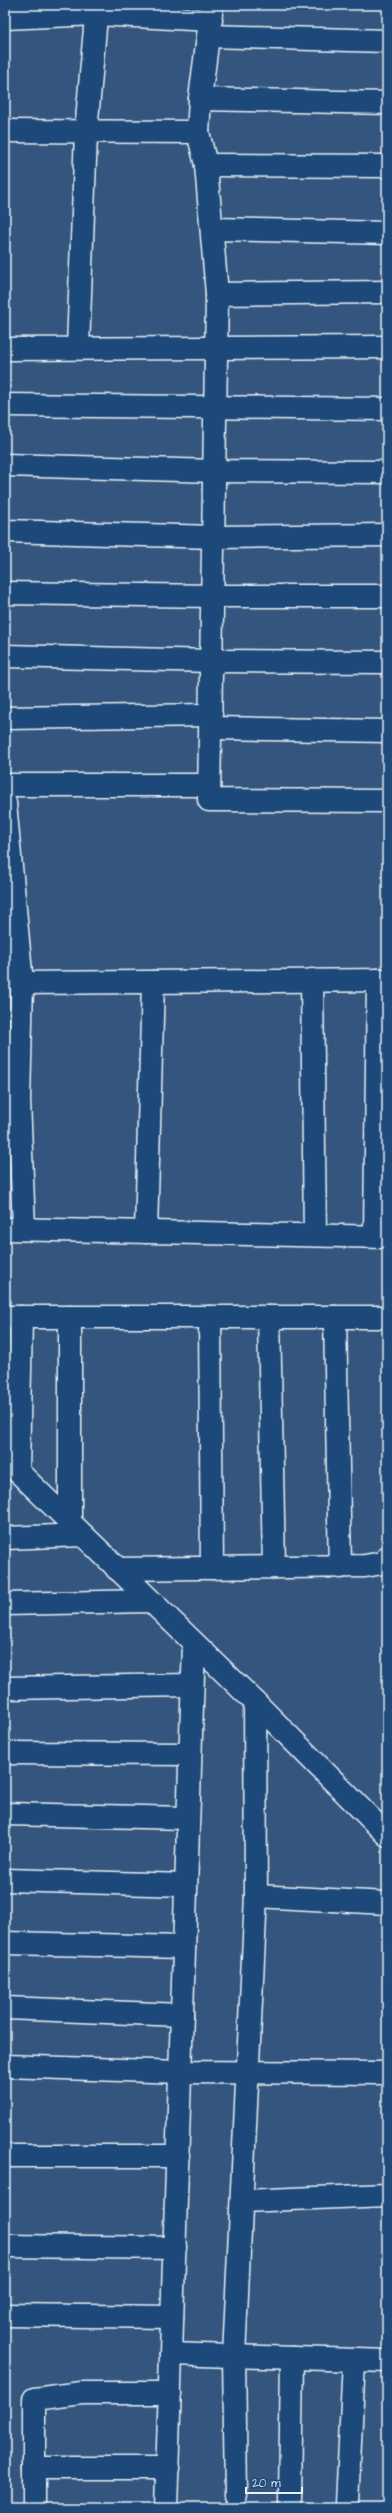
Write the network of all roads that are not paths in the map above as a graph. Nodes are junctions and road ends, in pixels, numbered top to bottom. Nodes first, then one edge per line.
1 (96, 9) edge
2 (5, 18) edge
3 (211, 20) edge
4 (387, 41) edge
5 (200, 99) junction
6 (387, 103) edge
7 (5, 131) edge
8 (86, 132) junction
9 (198, 132) junction
10 (206, 165) junction
11 (387, 166) edge
12 (212, 229) junction
13 (387, 233) edge
14 (387, 292) edge
15 (217, 294) junction
16 (217, 347) junction
17 (387, 347) edge
18 (5, 348) edge
19 (78, 348) junction
20 (5, 405) edge
21 (216, 408) junction
22 (387, 409) edge
23 (5, 465) edge
24 (215, 471) junction
25 (387, 472) edge
26 (5, 531) edge
27 (387, 535) edge
28 (214, 538) junction
29 (5, 593) edge
30 (213, 596) junction
31 (387, 596) edge
32 (5, 656) edge
33 (212, 661) junction
34 (387, 662) edge
35 (5, 718) edge
36 (210, 721) junction
37 (387, 732) edge
38 (5, 784) edge
39 (209, 784) junction
40 (387, 800) edge
41 (5, 803) edge
42 (312, 980) junction
43 (382, 980) edge
44 (153, 982) junction
45 (22, 983) junction
46 (12, 1100) edge
47 (13, 1162) edge
48 (15, 1229) edge
49 (146, 1232) junction
50 (315, 1235) junction
51 (381, 1236) edge
52 (13, 1317) edge
53 (70, 1317) junction
54 (210, 1317) junction
55 (269, 1317) junction
56 (335, 1317) junction
57 (387, 1317) edge
58 (11, 1465) edge
59 (76, 1528) junction
60 (5, 1538) edge
61 (387, 1558) edge
62 (274, 1567) junction
63 (340, 1567) junction
64 (118, 1568) junction
65 (212, 1568) junction
66 (150, 1600) junction
67 (5, 1604) edge
68 (194, 1643) junction
69 (192, 1685) junction
70 (5, 1688) edge
71 (255, 1702) junction
72 (5, 1753) edge
73 (190, 1754) junction
74 (5, 1814) edge
75 (188, 1818) junction
76 (387, 1835) edge
77 (5, 1880) edge
78 (186, 1884) junction
79 (256, 1896) junction
80 (387, 1903) edge
81 (5, 1943) edge
82 (184, 1947) junction
83 (5, 2008) edge
84 (182, 2015) junction
85 (5, 2066) edge
86 (248, 2071) junction
87 (180, 2072) junction
88 (387, 2073) edge
89 (5, 2156) edge
90 (178, 2156) junction
91 (387, 2195) edge
92 (243, 2200) junction
93 (5, 2246) edge
94 (175, 2248) junction
95 (5, 2315) edge
96 (172, 2317) junction
97 (171, 2354) junction
98 (234, 2356) junction
99 (292, 2358) junction
100 (354, 2360) junction
101 (387, 2361) edge
102 (170, 2393) junction
103 (34, 2468) junction
104 (168, 2468) junction
105 (236, 2495) dead end
106 (290, 2500) dead end
107 (347, 2504) dead end
108 (34, 2508) edge
109 (166, 2508) edge

1 - 2 street
1 - 3 street
1 - 8 street
3 - 4 street
3 - 5 street
5 - 6 street
5 - 9 street
7 - 8 street
8 - 9 street
8 - 19 street
9 - 10 street
10 - 11 street
10 - 12 street
12 - 13 street
12 - 15 street
14 - 15 street
15 - 16 street
16 - 17 street
16 - 19 street
16 - 21 street
18 - 19 street
20 - 21 street
21 - 22 street
21 - 24 street
23 - 24 street
24 - 25 street
24 - 28 street
26 - 28 street
27 - 28 street
28 - 30 street
29 - 30 street
30 - 31 street
30 - 33 street
32 - 33 street
33 - 34 street
33 - 36 street
35 - 36 street
36 - 37 street
36 - 39 street
38 - 39 street
39 - 40 street
41 - 45 street
42 - 43 street
42 - 44 street
42 - 50 street
43 - 51 street
44 - 45 street
44 - 49 street
45 - 46 street
46 - 47 street
47 - 48 street
48 - 49 street
49 - 50 street
50 - 51 street
52 - 53 street
52 - 58 street
53 - 54 street
53 - 59 street
54 - 55 street
54 - 65 street
55 - 56 street
55 - 62 street
56 - 57 street
56 - 63 street
58 - 59 street
59 - 60 street
59 - 64 street
61 - 63 street
62 - 63 street
62 - 65 street
64 - 65 street
64 - 66 street
66 - 67 street
66 - 68 street
68 - 69 street
68 - 71 street
69 - 70 street
69 - 73 street
71 - 76 street
71 - 79 street
72 - 73 street
73 - 75 street
74 - 75 street
75 - 78 street
77 - 78 street
78 - 82 street
79 - 80 street
79 - 86 street
81 - 82 street
82 - 84 street
83 - 84 street
84 - 87 street
85 - 87 street
86 - 87 street
86 - 88 street
86 - 92 street
87 - 90 street
89 - 90 street
90 - 94 street
91 - 92 street
92 - 98 street
93 - 94 street
94 - 96 street
95 - 96 street
96 - 97 street
97 - 98 street
97 - 102 street
98 - 99 street
98 - 105 street
99 - 100 street
99 - 106 street
100 - 101 street
100 - 107 street
102 - 103 street
102 - 104 street
103 - 104 street
103 - 108 street
104 - 109 street

